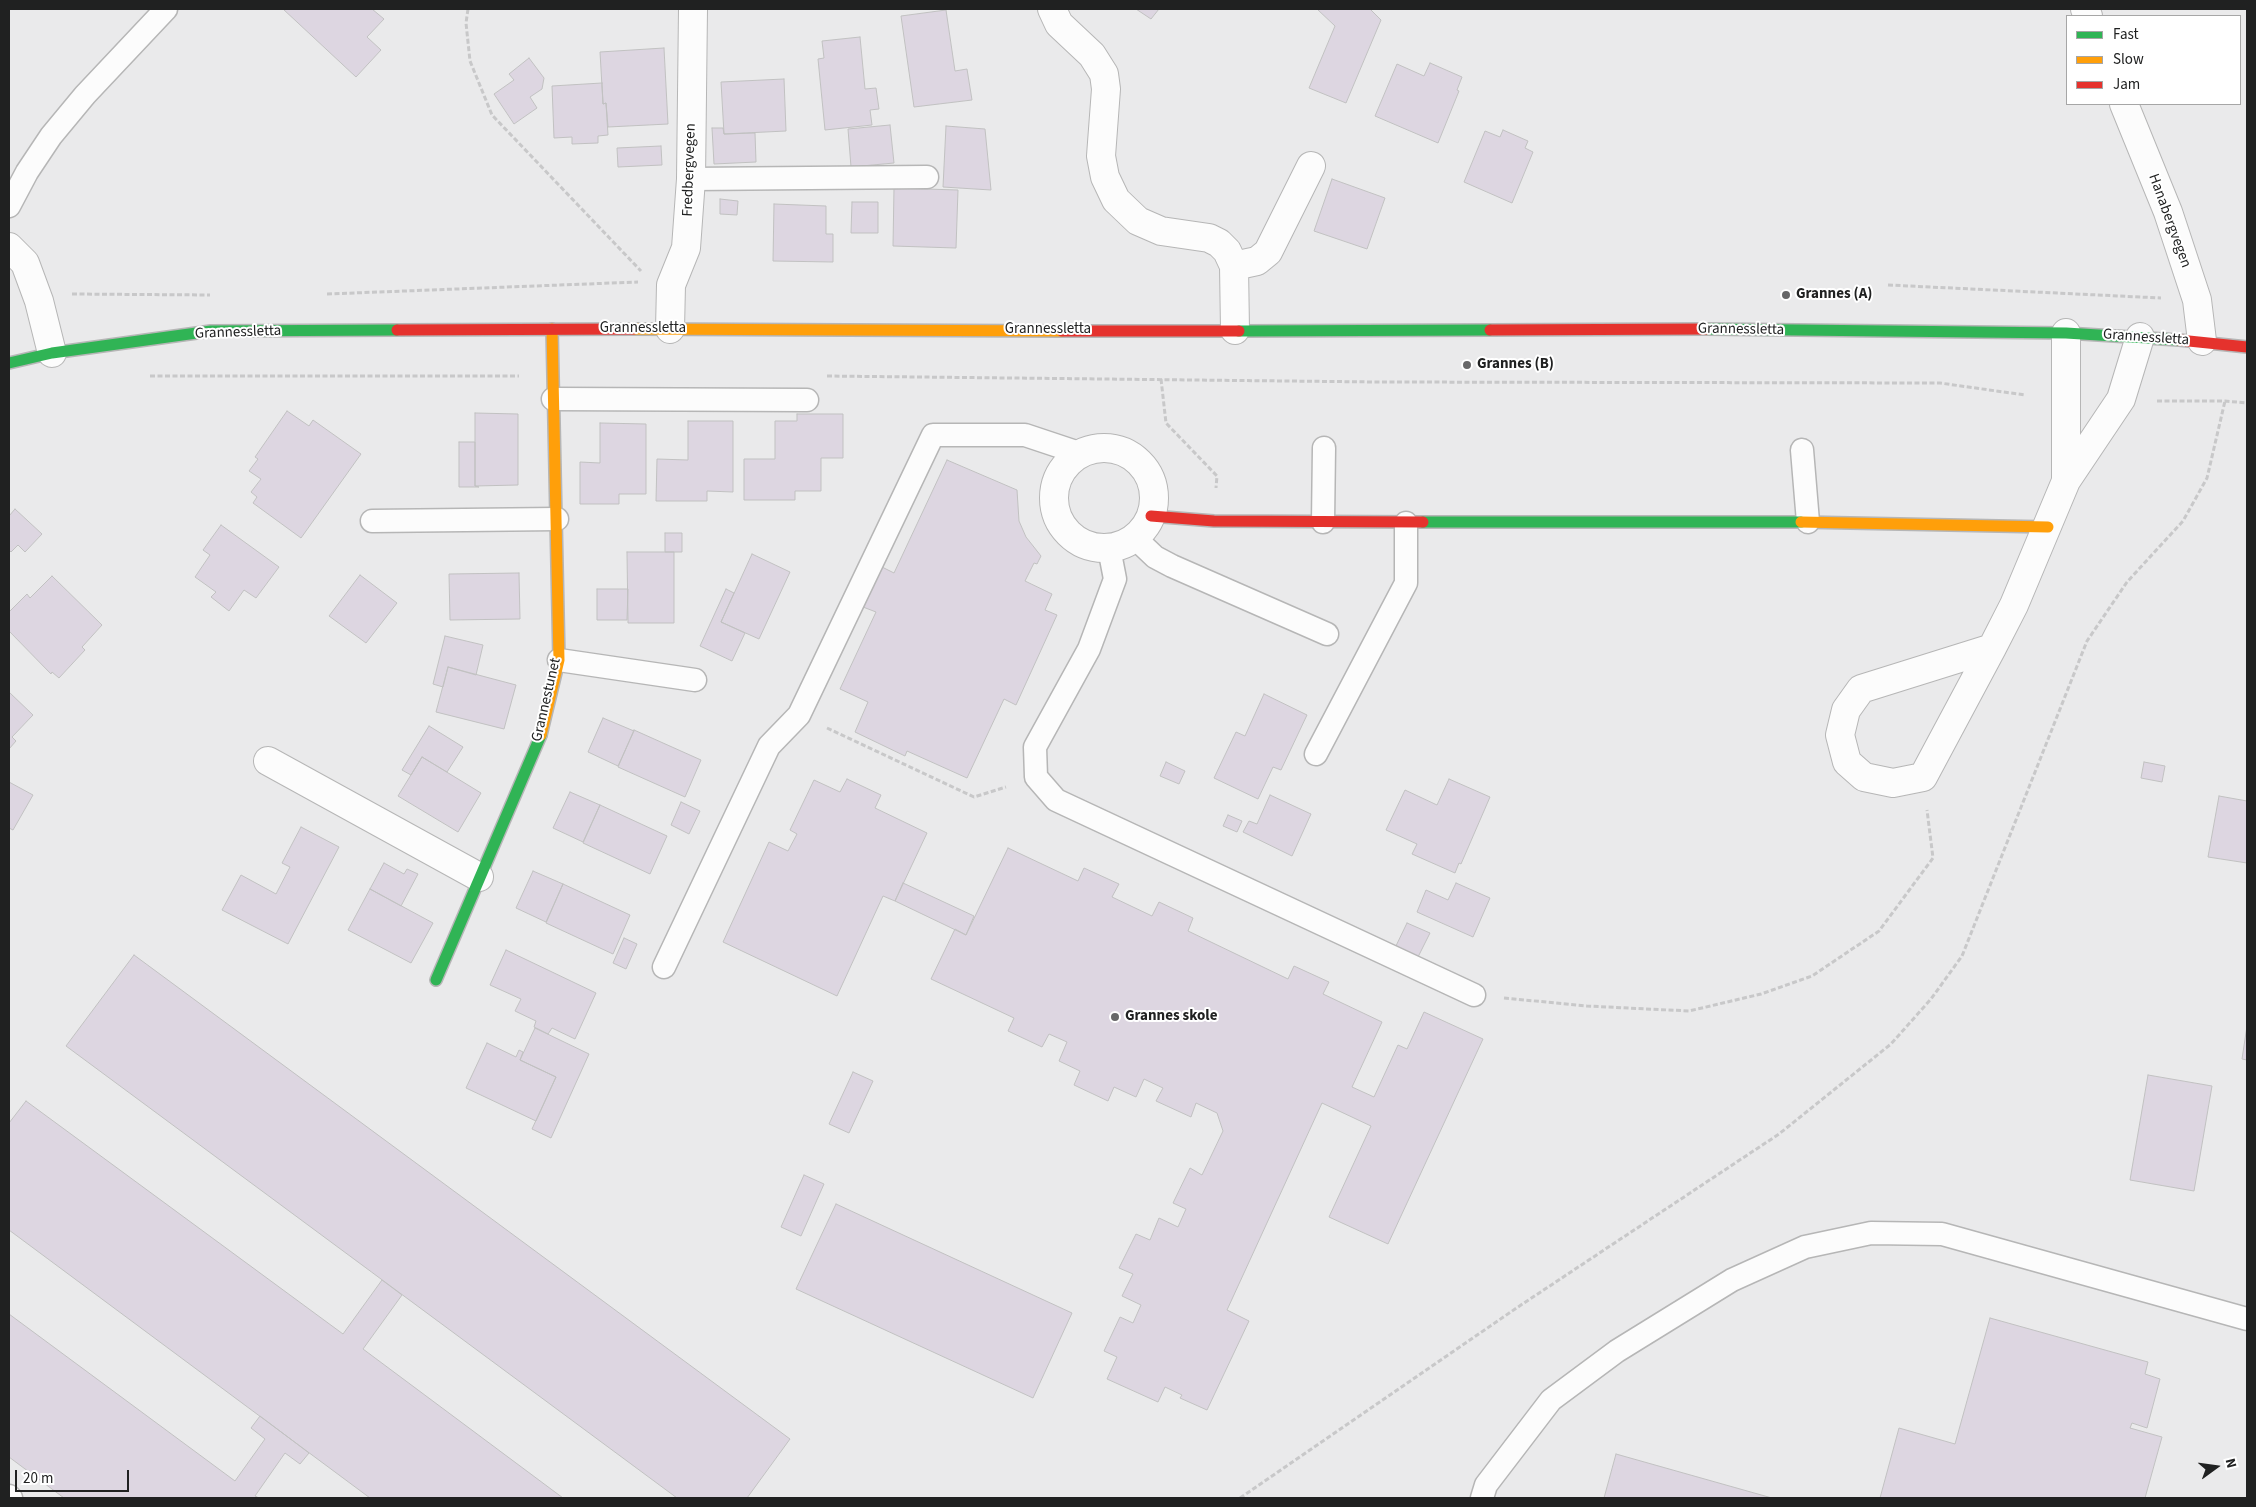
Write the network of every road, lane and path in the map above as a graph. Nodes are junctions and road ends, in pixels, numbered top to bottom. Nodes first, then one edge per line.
1 (166, 9) edge
2 (468, 9) edge
3 (693, 9) edge
4 (1052, 9) edge
5 (2124, 105) edge
6 (1311, 166) dead end
7 (927, 176) dead end
8 (691, 179) junction
9 (9, 206) edge
10 (9, 247) edge
11 (1234, 266) junction
12 (670, 285) junction
13 (1888, 286) dead end
14 (70, 294) dead end
15 (322, 294) dead end
16 (215, 295) dead end
17 (2197, 300) junction
18 (670, 329) junction
19 (552, 330) junction
20 (1235, 330) junction
21 (2066, 333) junction
22 (2140, 337) junction
23 (2202, 342) junction
24 (2247, 347) edge
25 (52, 353) junction
26 (9, 363) edge
27 (148, 376) dead end
28 (552, 376) junction
29 (826, 376) dead end
30 (1161, 379) junction
31 (2025, 395) dead end
32 (553, 399) junction
33 (807, 400) dead end
34 (2154, 401) dead end
35 (2225, 401) junction
36 (2247, 403) edge
37 (1324, 448) dead end
38 (1802, 450) dead end
39 (1079, 453) junction
40 (2066, 481) junction
41 (1151, 516) junction
42 (556, 519) junction
43 (372, 521) dead end
44 (1214, 521) junction
45 (1323, 522) junction
46 (1808, 522) junction
47 (1406, 523) junction
48 (2048, 527) junction
49 (1135, 538) junction
50 (1109, 548) junction
51 (1327, 634) dead end
52 (1992, 648) junction
53 (559, 660) junction
54 (695, 680) dead end
55 (799, 715) junction
56 (1316, 754) dead end
57 (268, 761) dead end
58 (1036, 777) junction
59 (1923, 777) junction
60 (479, 878) junction
61 (664, 967) dead end
62 (436, 980) dead end
63 (1474, 995) joint
64 (2247, 1319) edge
65 (1240, 1498) edge
66 (1482, 1498) edge

1 - 9 lane
2 - 12 path
3 - 8 street, Fredbergvegen
4 - 11 street
5 - 17 street, Hanabergvegen
6 - 11 street
7 - 8 lane
8 - 12 street, Fredbergvegen
10 - 25 street
11 - 20 street
12 - 15 path
12 - 18 street, Fredbergvegen
13 - 17 path
14 - 16 path
17 - 23 street, Hanabergvegen
18 - 19 main road, Grannessletta
18 - 20 main road, Grannessletta
19 - 25 main road, Grannessletta
19 - 28 main road, Grannestunet
20 - 21 main road, Grannessletta
21 - 22 main road, Grannessletta
21 - 40 street
22 - 23 main road, Grannessletta
22 - 40 street
23 - 24 main road, Grannessletta
25 - 26 main road, Grannessletta
27 - 28 path
28 - 32 main road, Grannestunet
29 - 30 path
30 - 31 path
30 - 44 path
32 - 33 lane
32 - 42 main road, Grannestunet
34 - 35 path
35 - 36 path
35 - 65 path
37 - 45 lane
38 - 46 lane
39 - 41 street
39 - 50 street
39 - 55 lane
40 - 48 street
41 - 44 main road
41 - 49 street
42 - 43 lane
42 - 53 main road, Grannestunet
44 - 45 main road
45 - 47 main road
46 - 47 main road
46 - 48 main road
47 - 56 lane
48 - 52 street
49 - 50 street
49 - 51 lane
50 - 58 lane
52 - 59 street
52 - 59 street
53 - 54 lane
53 - 60 main road, Grannestunet
55 - 58 path
55 - 61 lane
57 - 60 street
58 - 63 lane
59 - 63 path
60 - 62 main road, Grannestunet
64 - 66 lane

